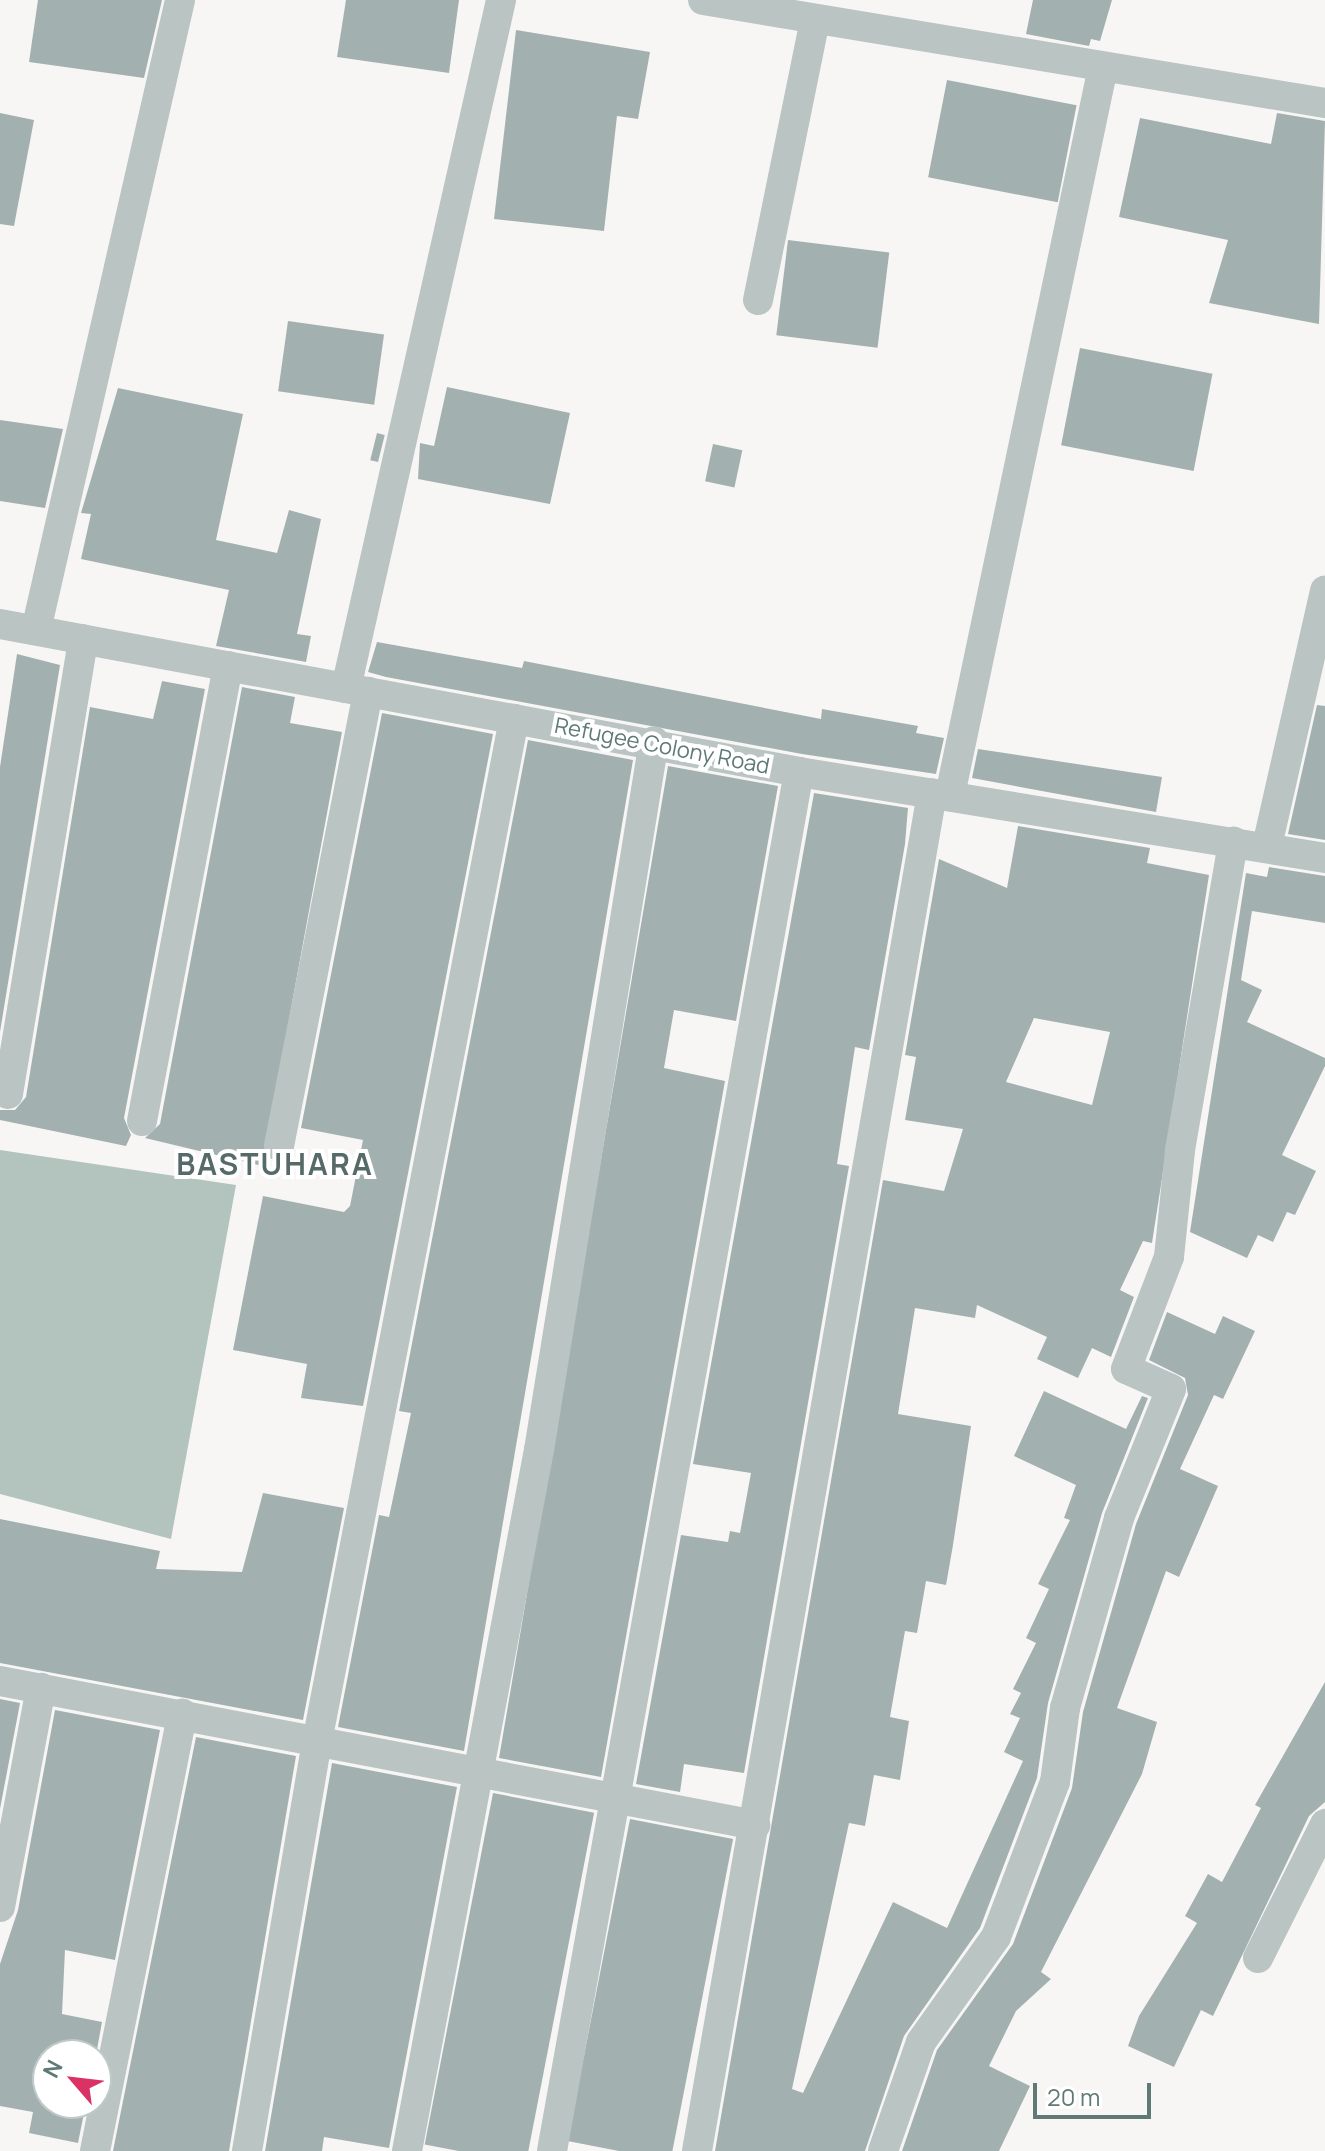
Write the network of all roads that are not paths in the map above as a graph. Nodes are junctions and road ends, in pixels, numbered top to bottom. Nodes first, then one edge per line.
1 (180, 0) edge
2 (501, 0) edge
3 (703, 0) edge
4 (815, 20) junction
5 (1102, 72) junction
6 (1325, 103) edge
7 (758, 300) dead end
8 (1325, 590) edge
9 (0, 624) edge
10 (36, 630) junction
11 (83, 639) junction
12 (228, 666) junction
13 (357, 690) junction
14 (514, 719) junction
15 (654, 741) junction
16 (799, 772) junction
17 (941, 794) junction
18 (1233, 842) junction
19 (1267, 846) junction
20 (1325, 858) edge
21 (8, 1094) dead end
22 (142, 1121) dead end
23 (279, 1146) dead end
24 (0, 1681) edge
25 (41, 1688) junction
26 (182, 1714) junction
27 (317, 1742) junction
28 (477, 1768) junction
29 (615, 1801) junction
30 (1325, 1824) edge
31 (755, 1825) junction
32 (0, 1907) edge
33 (1258, 1958) dead end
34 (95, 2151) edge
35 (247, 2151) edge
36 (407, 2151) edge
37 (552, 2151) edge
38 (697, 2151) edge
39 (883, 2151) edge

1 - 10 street
2 - 13 street
3 - 4 street
4 - 5 street
4 - 7 street
5 - 6 street
5 - 17 street
8 - 19 street
9 - 10 street, Refugee Colony Road
10 - 11 street, Refugee Colony Road
11 - 12 street, Refugee Colony Road
11 - 21 street
12 - 13 street, Refugee Colony Road
12 - 22 street
13 - 14 street, Refugee Colony Road
13 - 23 street
14 - 15 street, Refugee Colony Road
14 - 27 street
15 - 16 street, Refugee Colony Road
15 - 28 street
16 - 17 street, Refugee Colony Road
16 - 29 street
17 - 18 street, Refugee Colony Road
17 - 31 street
18 - 19 street, Refugee Colony Road
18 - 39 street
19 - 20 street, Refugee Colony Road
24 - 25 street
25 - 26 street
25 - 32 street
26 - 27 street
26 - 34 street
27 - 28 street
27 - 35 street
28 - 29 street
28 - 36 street
29 - 31 street
29 - 37 street
30 - 33 street
31 - 38 street

